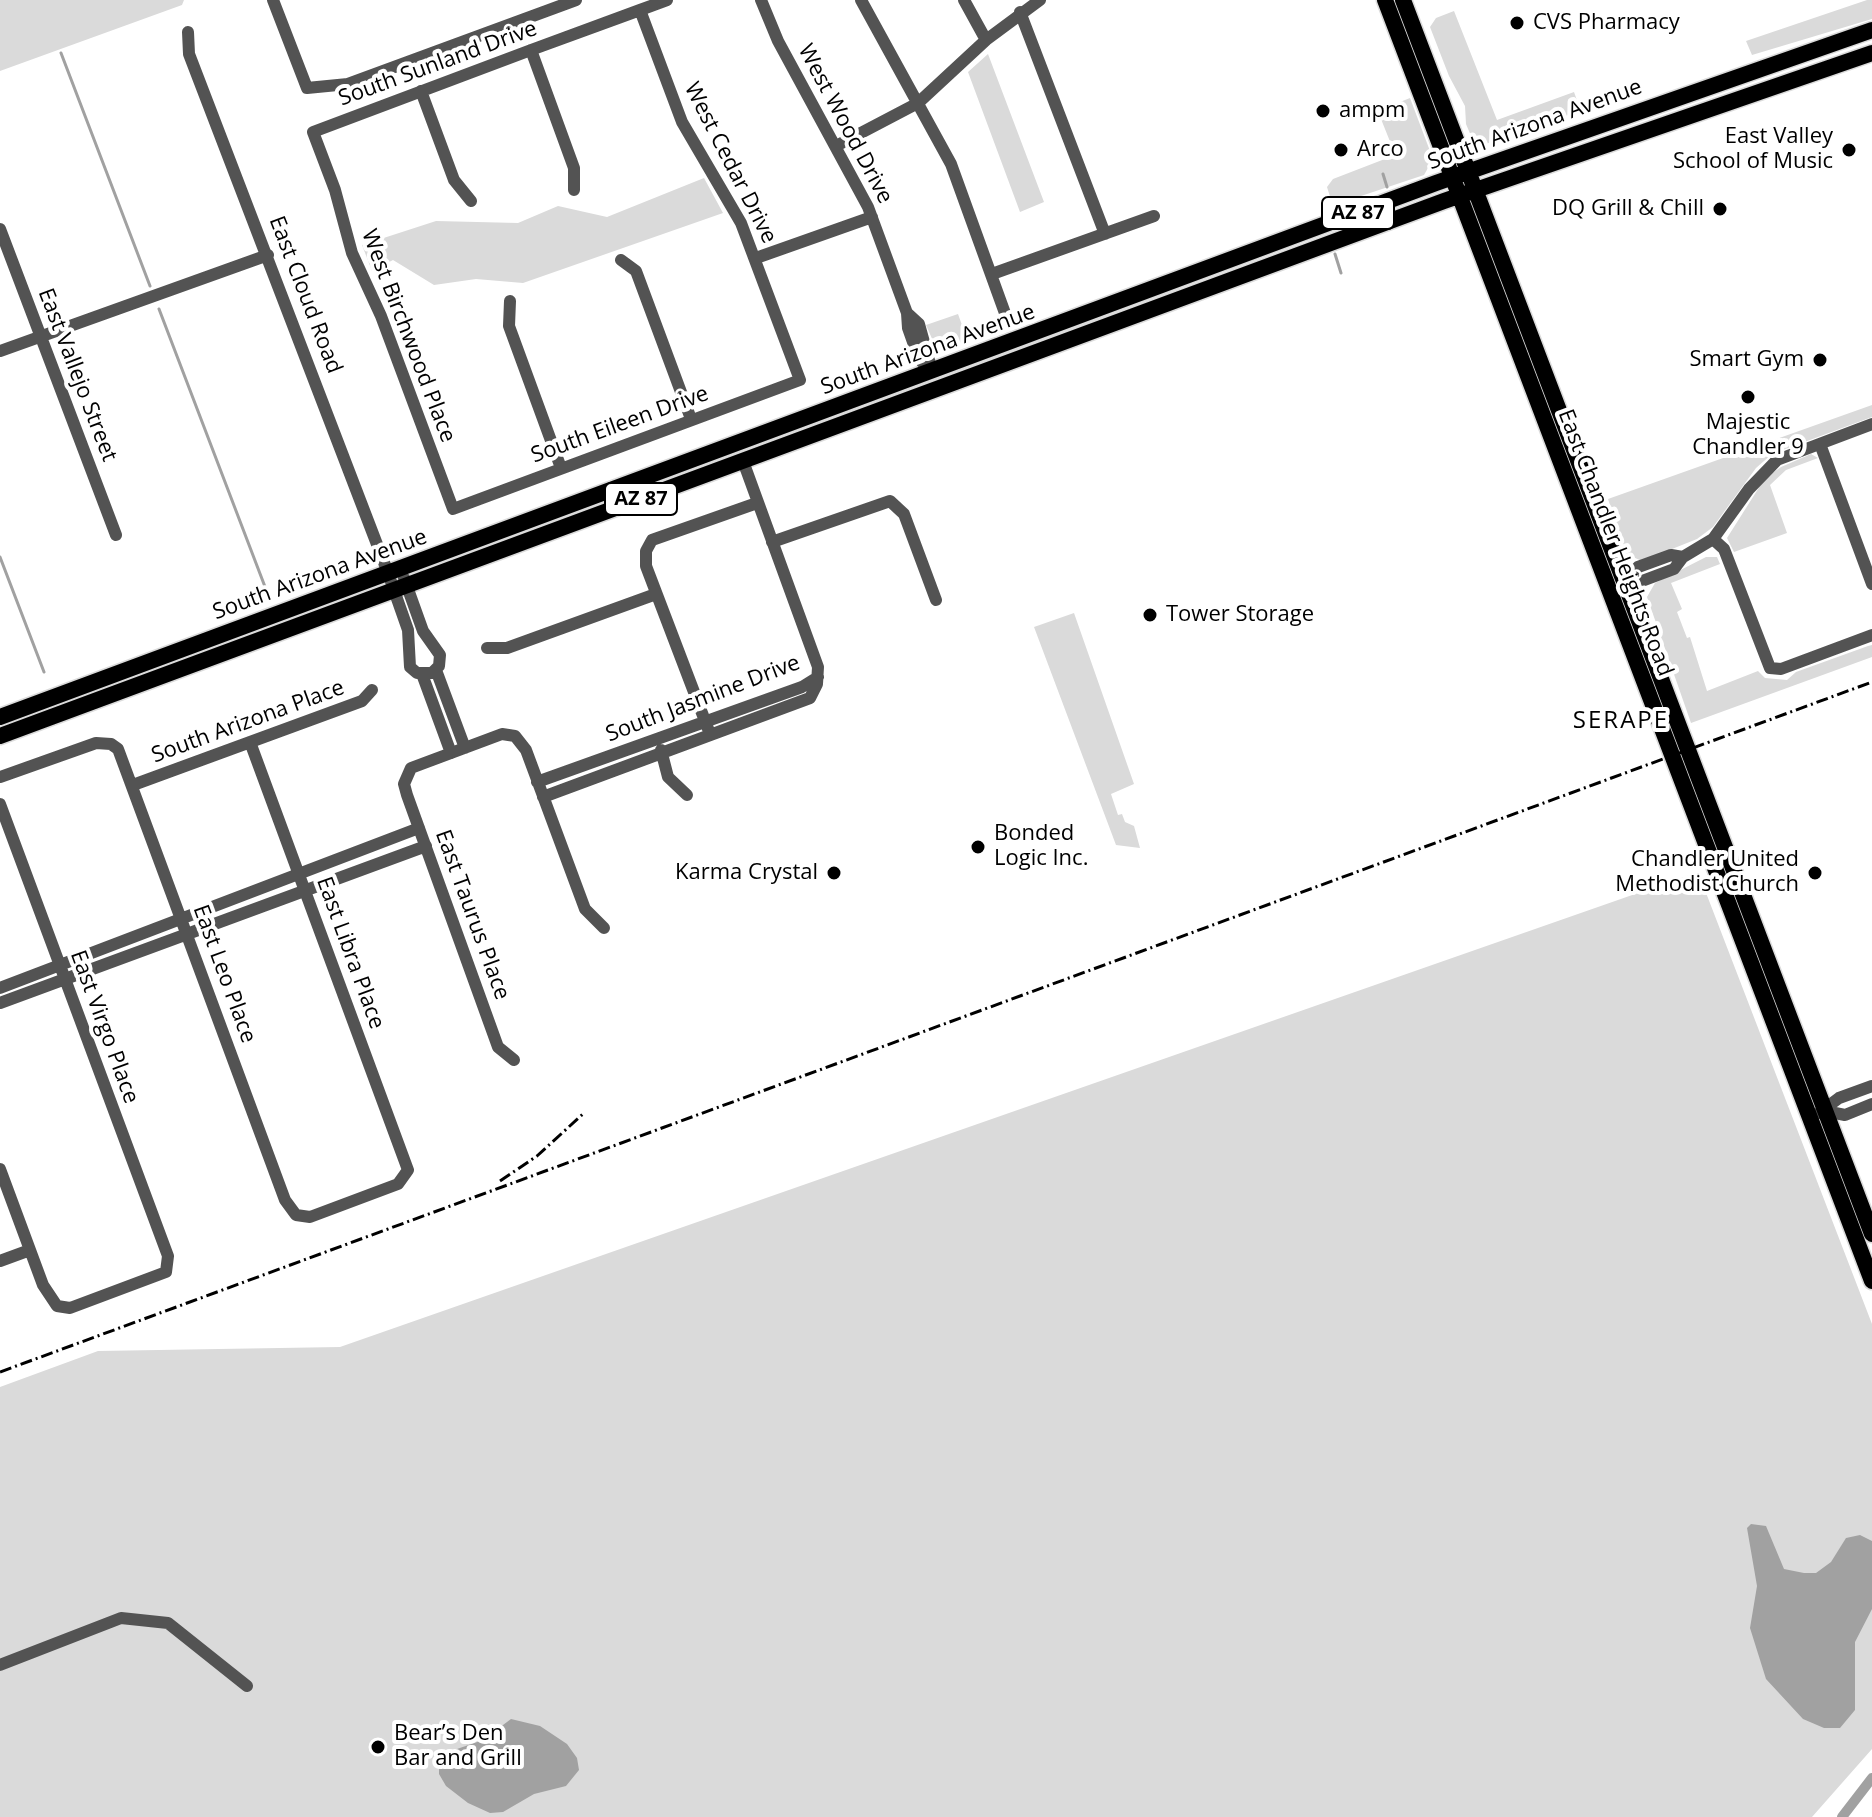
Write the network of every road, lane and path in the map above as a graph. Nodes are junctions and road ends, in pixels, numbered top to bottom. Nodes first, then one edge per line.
1 (273, 0) edge
2 (576, 0) edge
3 (667, 0) edge
4 (761, 0) edge
5 (861, 0) edge
6 (964, 0) edge
7 (1040, 0) edge
8 (1385, 0) edge
9 (1403, 0) edge
10 (640, 10) junction
11 (1020, 12) junction
12 (1872, 30) edge
13 (188, 32) dead end
14 (986, 40) junction
15 (531, 50) junction
16 (1872, 53) edge
17 (421, 91) junction
18 (918, 103) junction
19 (313, 132) joint
20 (836, 146) junction
21 (1461, 174) junction
22 (574, 190) dead end
23 (1469, 194) junction
24 (471, 201) dead end
25 (1154, 216) dead end
26 (872, 217) junction
27 (0, 229) edge
28 (1105, 234) junction
29 (268, 255) junction
30 (756, 258) junction
31 (621, 260) dead end
32 (992, 274) junction
33 (1209, 279) junction
34 (510, 301) dead end
35 (1006, 316) dead end
36 (41, 337) junction
37 (0, 351) edge
38 (932, 372) junction
39 (800, 380) joint
40 (938, 389) junction
41 (691, 419) junction
42 (1872, 424) edge
43 (1820, 444) junction
44 (743, 461) junction
45 (561, 468) junction
46 (757, 503) junction
47 (453, 509) joint
48 (116, 535) dead end
49 (1713, 539) junction
50 (772, 542) junction
51 (395, 571) junction
52 (1625, 580) junction
53 (1872, 584) edge
54 (401, 588) junction
55 (656, 594) junction
56 (936, 600) dead end
57 (1872, 635) edge
58 (487, 648) dead end
59 (436, 670) junction
60 (422, 674) junction
61 (372, 690) dead end
62 (0, 717) edge
63 (708, 728) junction
64 (0, 736) edge
65 (656, 740) junction
66 (250, 742) junction
67 (465, 748) junction
68 (451, 753) junction
69 (663, 753) junction
70 (0, 777) edge
71 (537, 782) junction
72 (133, 785) junction
73 (687, 795) dead end
74 (1697, 796) junction
75 (543, 797) junction
76 (0, 804) edge
77 (419, 828) junction
78 (426, 846) junction
79 (299, 874) junction
80 (305, 890) junction
81 (182, 918) junction
82 (604, 928) dead end
83 (187, 933) junction
84 (60, 965) junction
85 (65, 979) junction
86 (0, 988) edge
87 (0, 1003) edge
88 (514, 1060) dead end
89 (1872, 1086) edge
90 (1872, 1104) edge
91 (1817, 1114) junction
92 (0, 1169) edge
93 (300, 1216) joint
94 (1872, 1234) edge
95 (30, 1250) junction
96 (0, 1261) edge
97 (1872, 1281) edge
98 (0, 1665) edge
99 (247, 1686) dead end

1 - 2 street
3 - 10 street, South Sunland Drive
4 - 20 street, West Wood Drive
5 - 18 street
6 - 14 street
7 - 11 street
8 - 21 main road, East Chandler Heights Road
9 - 21 main road, East Chandler Heights Road
10 - 15 street, South Sunland Drive
10 - 30 street, West Cedar Drive
11 - 14 street
11 - 28 street
12 - 21 main road, South Arizona Avenue / AZ 87
13 - 29 street, East Cloud Road
14 - 18 street
15 - 17 street, South Sunland Drive
15 - 22 street
16 - 23 main road, South Arizona Avenue / AZ 87
17 - 19 street, South Sunland Drive
17 - 24 street
18 - 20 street
18 - 32 street
19 - 47 street, West Birchwood Place
20 - 26 street, West Wood Drive
21 - 23 main road, East Chandler Heights Road
21 - 33 main road, South Arizona Avenue / AZ 87
23 - 33 main road, South Arizona Avenue / AZ 87
23 - 52 main road, East Chandler Heights Road
23 - 74 main road, East Chandler Heights Road
25 - 28 street
26 - 30 street
26 - 38 street, West Wood Drive
27 - 36 street, East Vallejo Street
28 - 32 street
29 - 36 street
29 - 51 street, East Cloud Road
30 - 39 street, West Cedar Drive
31 - 41 street
32 - 35 street
33 - 38 main road, South Arizona Avenue / AZ 87
33 - 40 main road, South Arizona Avenue / AZ 87
34 - 45 street
36 - 37 street
36 - 48 street, East Vallejo Street
38 - 40 street, West Wood Drive
38 - 51 main road, South Arizona Avenue / AZ 87
39 - 41 street, South Eileen Drive
40 - 44 main road, South Arizona Avenue / AZ 87
41 - 45 street, South Eileen Drive
42 - 43 street
43 - 49 street
43 - 53 street
44 - 46 street
44 - 54 main road, South Arizona Avenue / AZ 87
45 - 47 street, South Eileen Drive
46 - 50 street
46 - 55 street
49 - 52 street
49 - 57 street
50 - 56 street
50 - 63 street, South Jasmine Drive
51 - 54 street
51 - 62 main road, South Arizona Avenue / AZ 87
52 - 74 main road, East Chandler Heights Road
54 - 59 street
54 - 60 street
54 - 64 main road, South Arizona Avenue / AZ 87
55 - 58 street
55 - 63 street
59 - 60 street
59 - 67 street
60 - 68 street
61 - 66 street, South Arizona Place
63 - 65 street, South Jasmine Drive
63 - 69 street, South Jasmine Drive
65 - 69 street
65 - 71 street, South Jasmine Drive
66 - 72 street, South Arizona Place
66 - 79 street, East Libra Place
67 - 68 street
67 - 71 street
68 - 77 street, East Taurus Place
69 - 73 street
69 - 75 street, South Jasmine Drive
70 - 72 street, East Leo Place
71 - 75 street
72 - 81 street, East Leo Place
74 - 91 main road, East Chandler Heights Road
75 - 82 street
76 - 84 street, East Virgo Place
77 - 78 street, East Taurus Place
77 - 79 street
78 - 80 street
78 - 88 street, East Taurus Place
79 - 80 street, East Libra Place
79 - 81 street
80 - 83 street
80 - 93 street, East Libra Place
81 - 83 street, East Leo Place
81 - 84 street
83 - 85 street
83 - 93 street, East Leo Place
84 - 85 street, East Virgo Place
84 - 86 street
85 - 87 street
85 - 95 street, East Virgo Place
89 - 91 street
90 - 91 street
91 - 94 main road, East Chandler Heights Road
91 - 97 main road, East Chandler Heights Road
92 - 95 street
95 - 96 street
98 - 99 street

